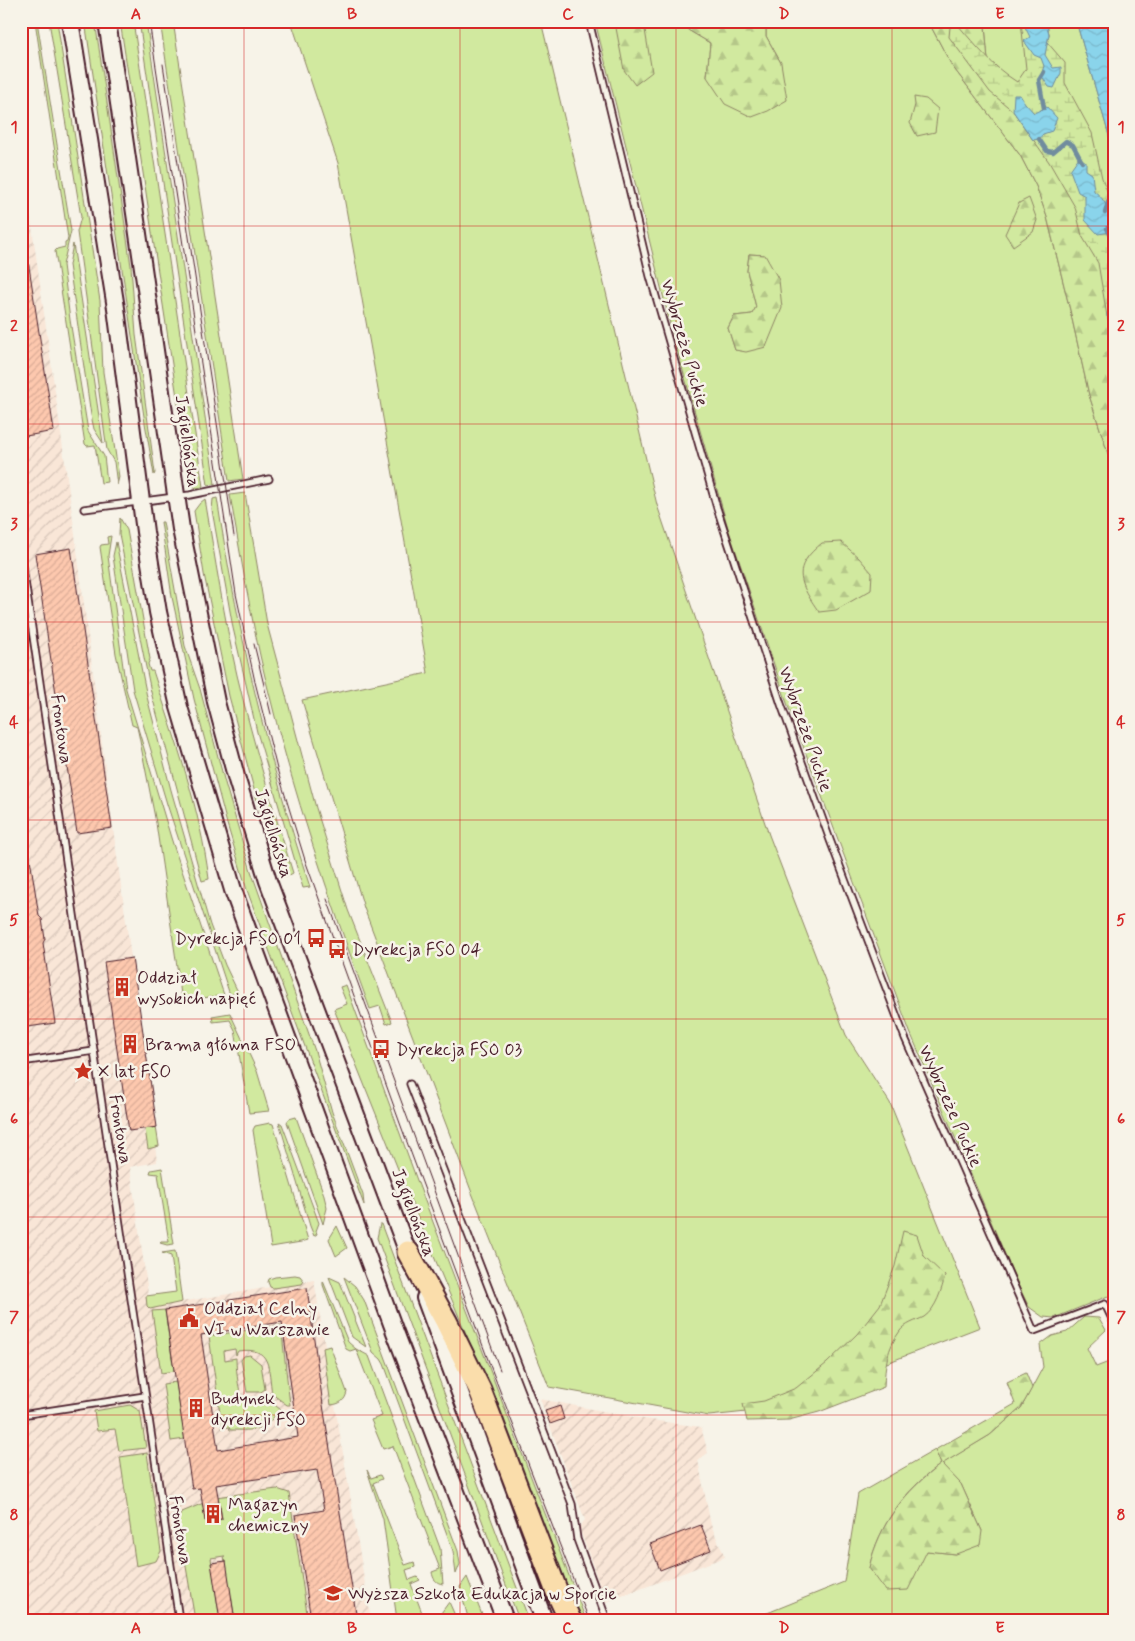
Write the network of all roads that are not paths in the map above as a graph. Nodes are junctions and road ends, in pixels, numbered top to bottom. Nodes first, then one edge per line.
1 (70, 21) edge
2 (107, 21) edge
3 (589, 21) edge
4 (269, 479) dead end
5 (176, 497) junction
6 (141, 501) junction
7 (84, 508) dead end
8 (21, 554) edge
9 (94, 1051) junction
10 (21, 1062) edge
11 (410, 1084) dead end
12 (408, 1252) junction
13 (1114, 1324) edge
14 (146, 1396) junction
15 (21, 1415) edge
16 (179, 1620) edge
17 (506, 1620) edge
18 (544, 1620) edge
19 (570, 1620) edge
20 (607, 1620) edge

1 - 6 main road
2 - 5 main road, Jagiellońska
3 - 13 lane, Wybrzeże Puckie
4 - 5 lane
5 - 6 lane
5 - 12 main road, Jagiellońska
6 - 7 lane
6 - 17 main road
8 - 9 lane, Frontowa
9 - 10 lane
9 - 14 lane, Frontowa
11 - 20 lane
12 - 18 main road, Jagiellońska
12 - 19 highway
14 - 15 lane
14 - 16 lane, Frontowa

